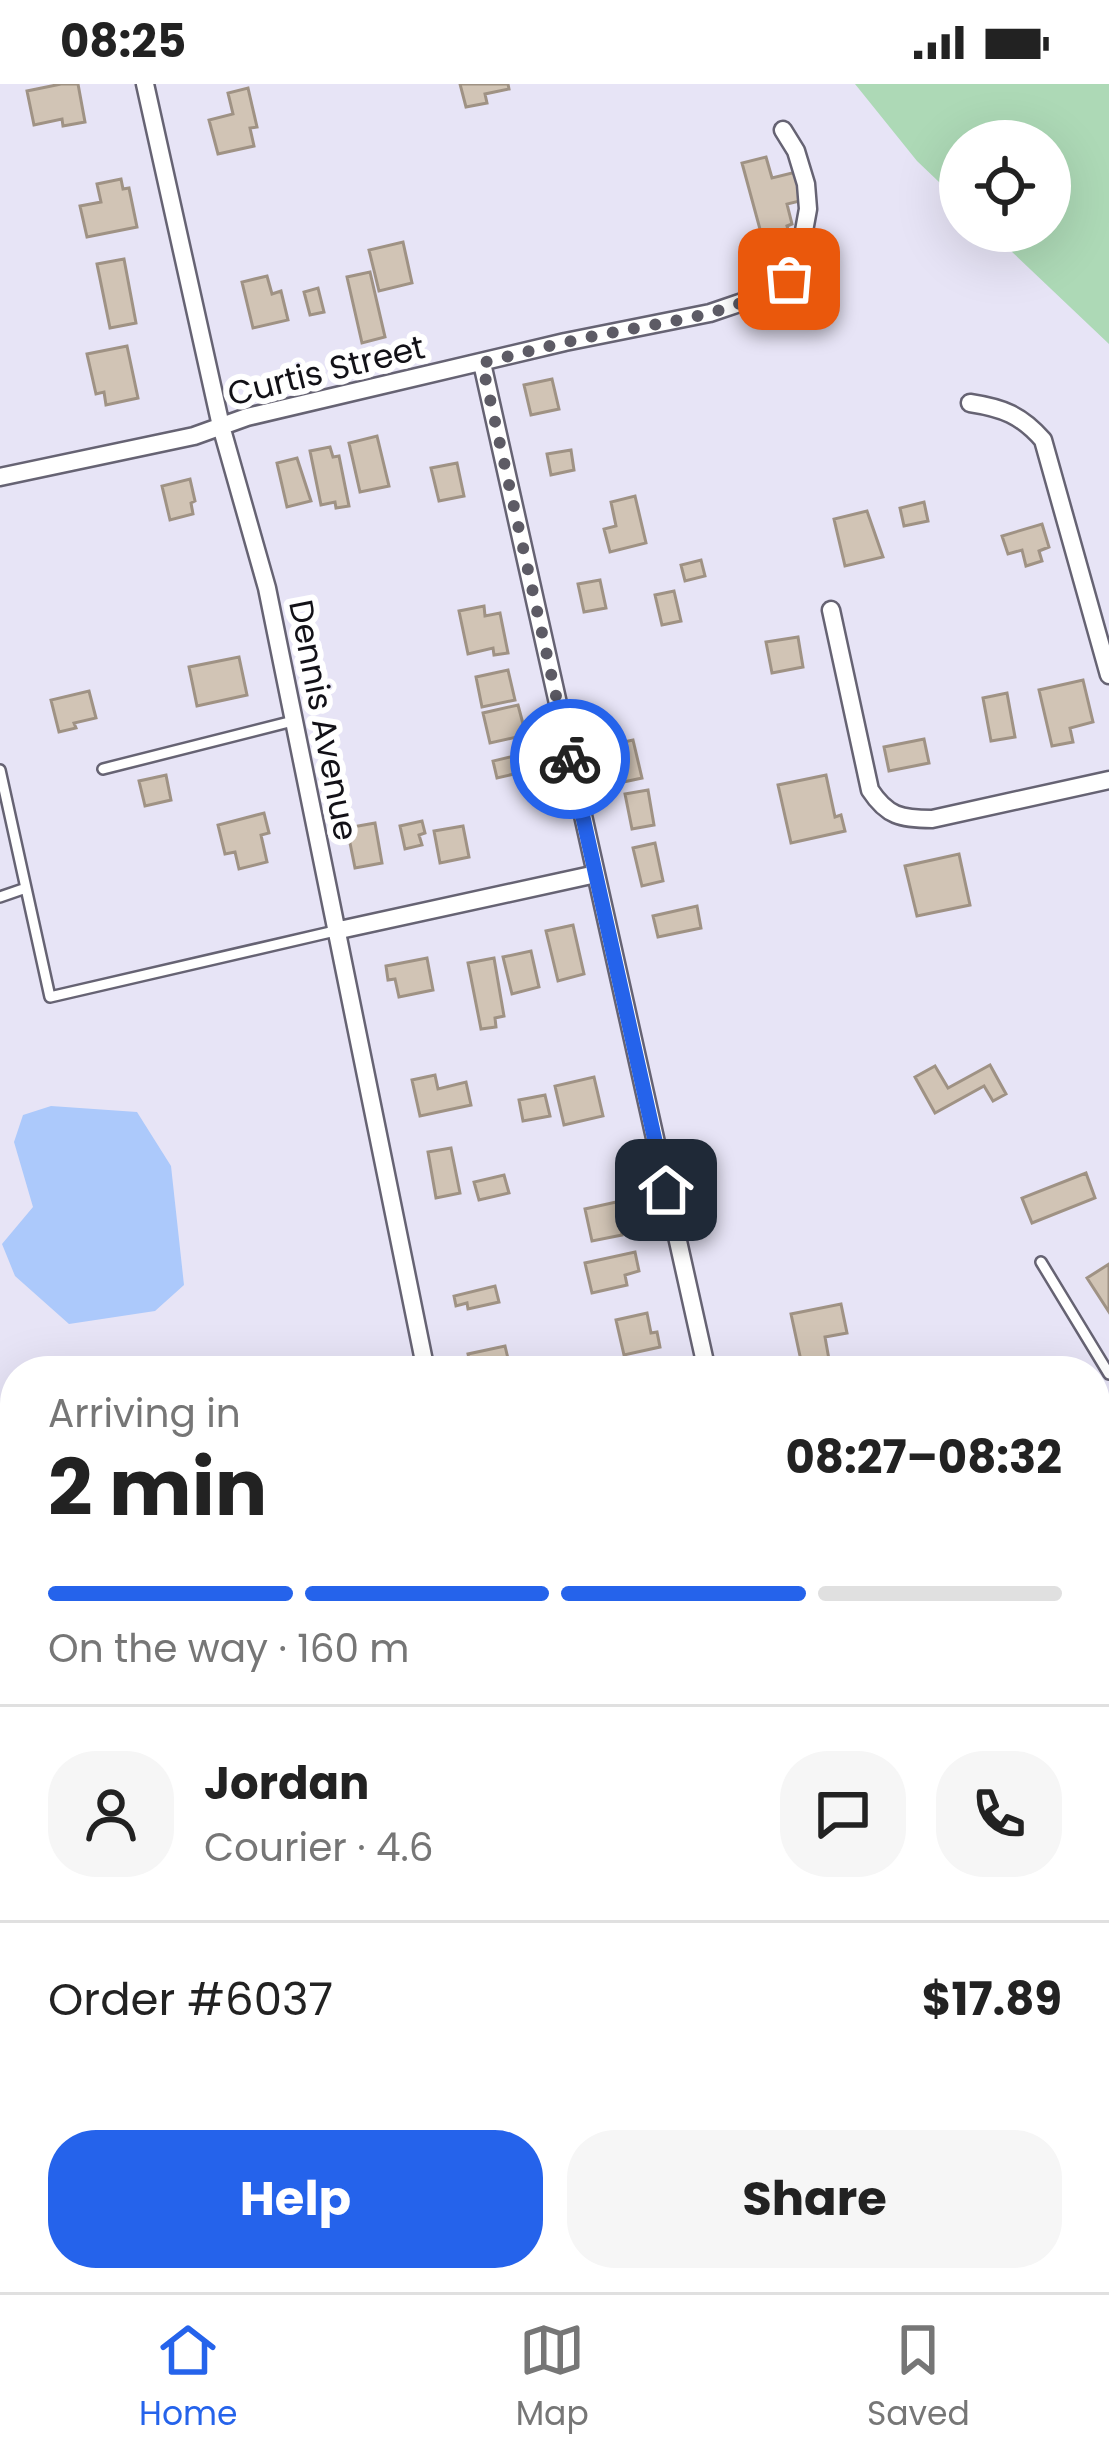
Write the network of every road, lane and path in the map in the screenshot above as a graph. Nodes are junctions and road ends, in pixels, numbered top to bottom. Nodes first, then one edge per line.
1 (145, 84) edge
2 (783, 130) dead end
3 (482, 363) junction
4 (970, 403) dead end
5 (221, 426) junction
6 (0, 477) edge
7 (831, 610) dead end
8 (1109, 675) edge
9 (293, 721) junction
10 (103, 769) dead end
11 (0, 770) edge
12 (1109, 780) edge
13 (596, 874) junction
14 (26, 888) junction
15 (0, 897) edge
16 (335, 932) junction
17 (1042, 1262) dead end
18 (423, 1356) edge
19 (704, 1356) edge
20 (1099, 1356) edge

1 - 5 street, Dennis Avenue
2 - 3 street, Curtis Street
3 - 5 street, Curtis Street
3 - 13 street
4 - 8 street
5 - 6 street, Curtis Street
5 - 9 street, Dennis Avenue
7 - 12 street
9 - 10 lane
9 - 16 street, Dennis Avenue
11 - 14 lane
13 - 16 street
13 - 19 street
14 - 15 lane
14 - 16 lane
16 - 18 street, Dennis Avenue
17 - 20 lane

